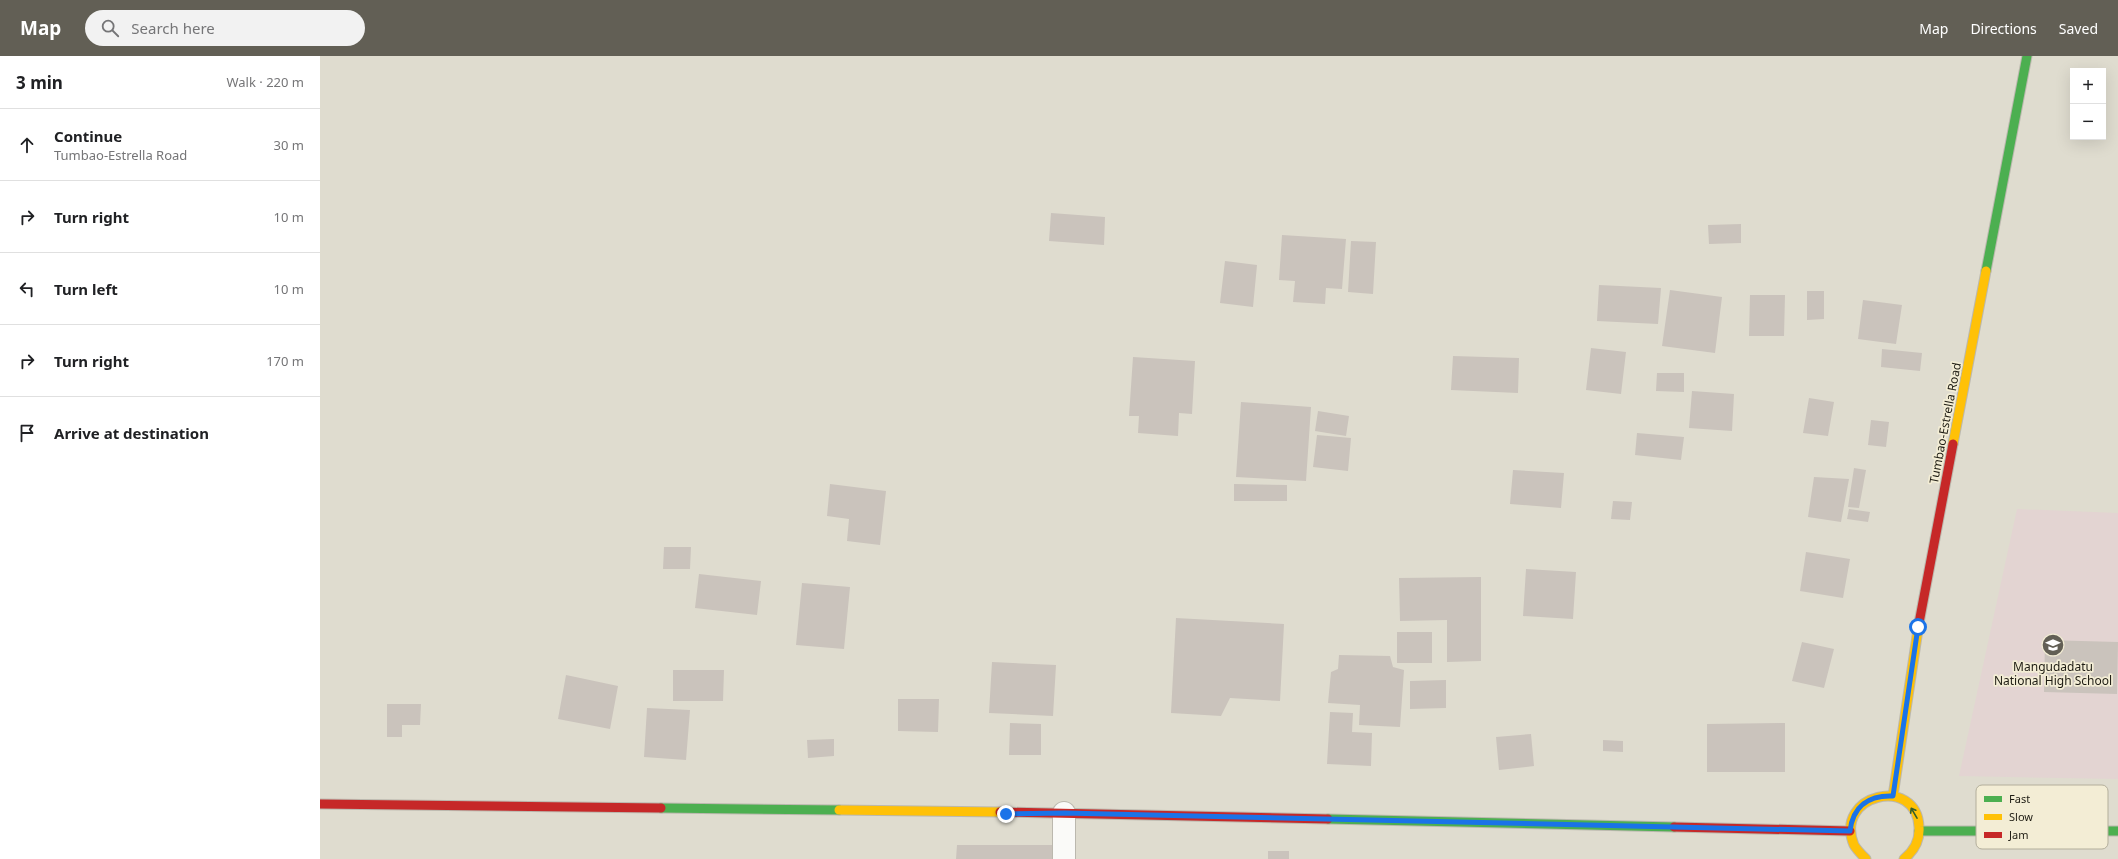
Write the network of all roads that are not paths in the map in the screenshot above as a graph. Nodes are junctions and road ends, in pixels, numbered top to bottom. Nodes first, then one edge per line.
1 (2027, 56) edge
2 (1893, 796) junction
3 (320, 804) edge
4 (1064, 813) junction
5 (1850, 831) junction
6 (1920, 831) junction
7 (1976, 831) edge
8 (1064, 859) edge
9 (1866, 859) edge
10 (1904, 859) edge

1 - 2 street, Tumbao-Estrella Road
2 - 5 street
6 -> 2 street
3 - 4 street
4 - 5 street
4 - 8 street
5 - 9 street
6 - 7 street
6 - 10 street

